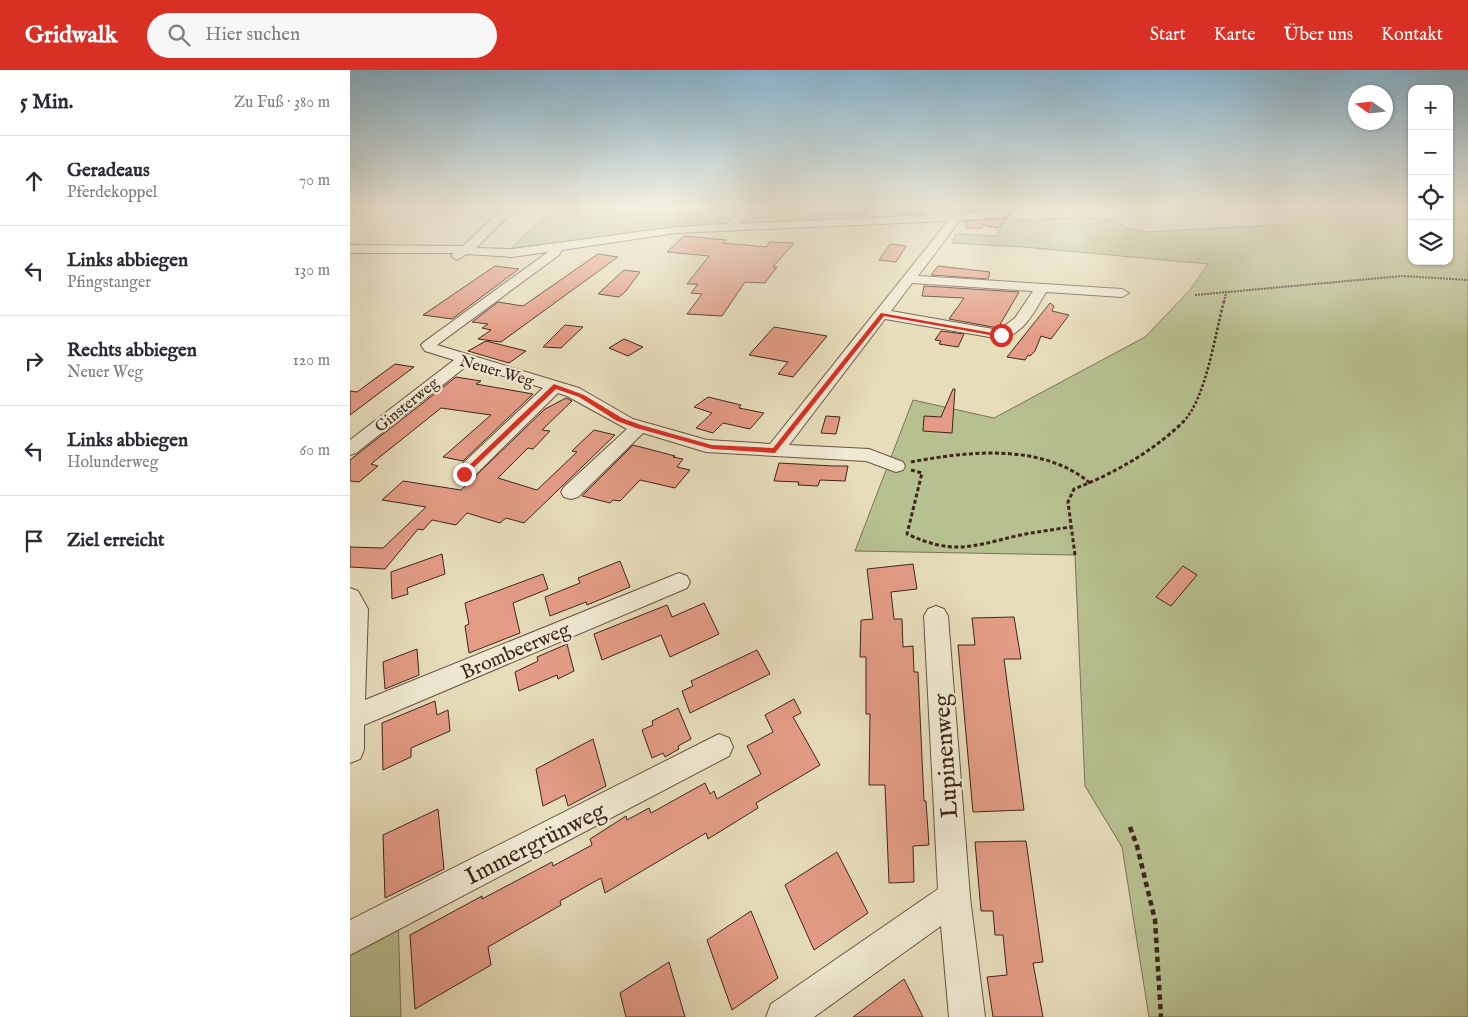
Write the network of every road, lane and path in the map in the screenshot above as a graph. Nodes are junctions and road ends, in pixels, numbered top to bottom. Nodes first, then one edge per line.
1 (418, 250) edge
2 (525, 250) edge
3 (556, 250) edge
4 (932, 250) edge
5 (464, 251) junction
6 (350, 261) edge
7 (910, 280) junction
8 (1468, 280) edge
9 (1042, 288) junction
10 (1122, 293) dead end
11 (1226, 293) junction
12 (1194, 295) dead end
13 (883, 314) junction
14 (464, 360) junction
15 (554, 386) junction
16 (639, 426) junction
17 (350, 449) edge
18 (775, 450) junction
19 (931, 458) dead end
20 (896, 466) joint
21 (464, 474) dead end
22 (1090, 483) junction
23 (571, 492) dead end
24 (1070, 526) junction
25 (1075, 555) dead end
26 (679, 582) dead end
27 (350, 597) edge
28 (936, 616) dead end
29 (351, 718) edge
30 (719, 747) dead end
31 (350, 750) edge
32 (1130, 827) dead end
33 (954, 897) junction
34 (350, 938) edge
35 (784, 1017) edge
36 (967, 1017) edge
37 (1162, 1017) edge

1 - 5 street
2 - 5 street
3 - 14 street, Neuer Weg
4 - 7 street
5 - 6 street
7 - 9 street
7 - 13 street
8 - 11 path
9 - 10 street
9 - 13 street
11 - 12 path
11 - 22 path
13 - 18 street
14 - 15 street, Neuer Weg
14 - 17 street, Ginsterweg
15 - 16 street, Neuer Weg
15 - 21 street
16 - 18 street, Neuer Weg
16 - 23 street
18 - 20 street, Neuer Weg
19 - 22 path
20 - 24 path
22 - 24 path
24 - 25 path
26 - 29 street, Brombeerweg
27 - 29 street
28 - 33 street, Lupinenweg
29 - 31 street
30 - 34 street, Immergrünweg
32 - 37 path
33 - 35 street
33 - 36 street, Lupinenweg

